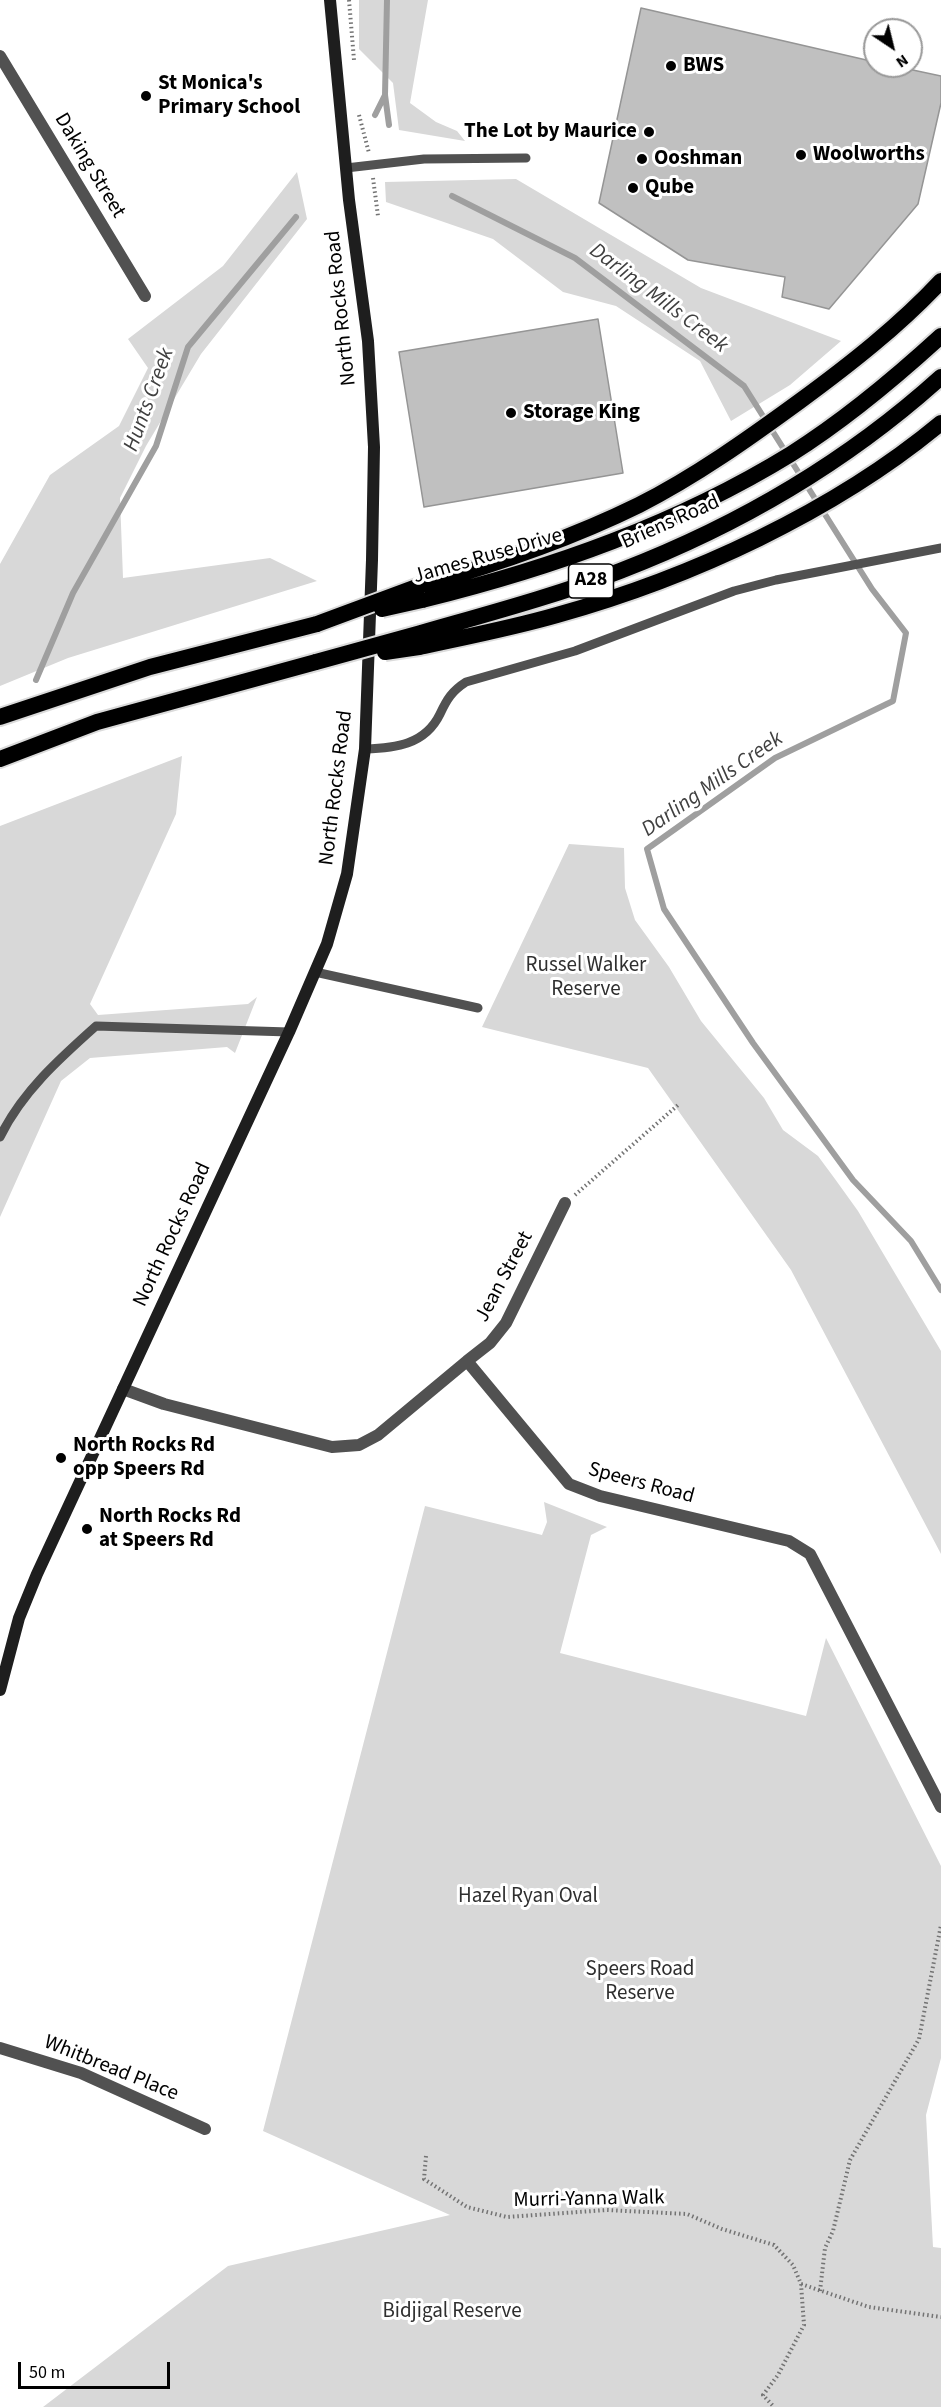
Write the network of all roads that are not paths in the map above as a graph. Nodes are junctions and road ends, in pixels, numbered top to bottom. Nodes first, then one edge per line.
1 (330, 0) edge
2 (0, 56) edge
3 (526, 158) dead end
4 (346, 168) junction
5 (941, 281) edge
6 (145, 296) dead end
7 (941, 336) edge
8 (941, 377) edge
9 (941, 423) edge
10 (941, 548) edge
11 (422, 592) junction
12 (420, 640) junction
13 (0, 717) edge
14 (365, 748) junction
15 (0, 759) edge
16 (315, 972) junction
17 (478, 1008) dead end
18 (289, 1032) junction
19 (0, 1137) edge
20 (566, 1203) road end
21 (467, 1361) junction
22 (123, 1389) junction
23 (0, 1690) edge
24 (941, 1807) edge
25 (0, 2048) edge
26 (205, 2129) dead end

1 - 4 main road, North Rocks Road
2 - 6 street, Daking Street
3 - 4 lane
4 - 14 main road, North Rocks Road
5 - 11 highway
7 - 11 highway, James Ruse Drive / A28
8 - 12 highway, Briens Road / A28
9 - 12 highway
10 - 14 lane
11 - 13 highway, James Ruse Drive / A28, bridge
12 - 15 highway, Briens Road / A28, bridge
14 - 16 main road, North Rocks Road
16 - 17 lane
16 - 18 main road, North Rocks Road
18 - 19 lane
18 - 22 main road, North Rocks Road
20 - 21 street, Jean Street
21 - 22 street
21 - 24 street, Speers Road
22 - 23 main road, North Rocks Road
25 - 26 street, Whitbread Place

